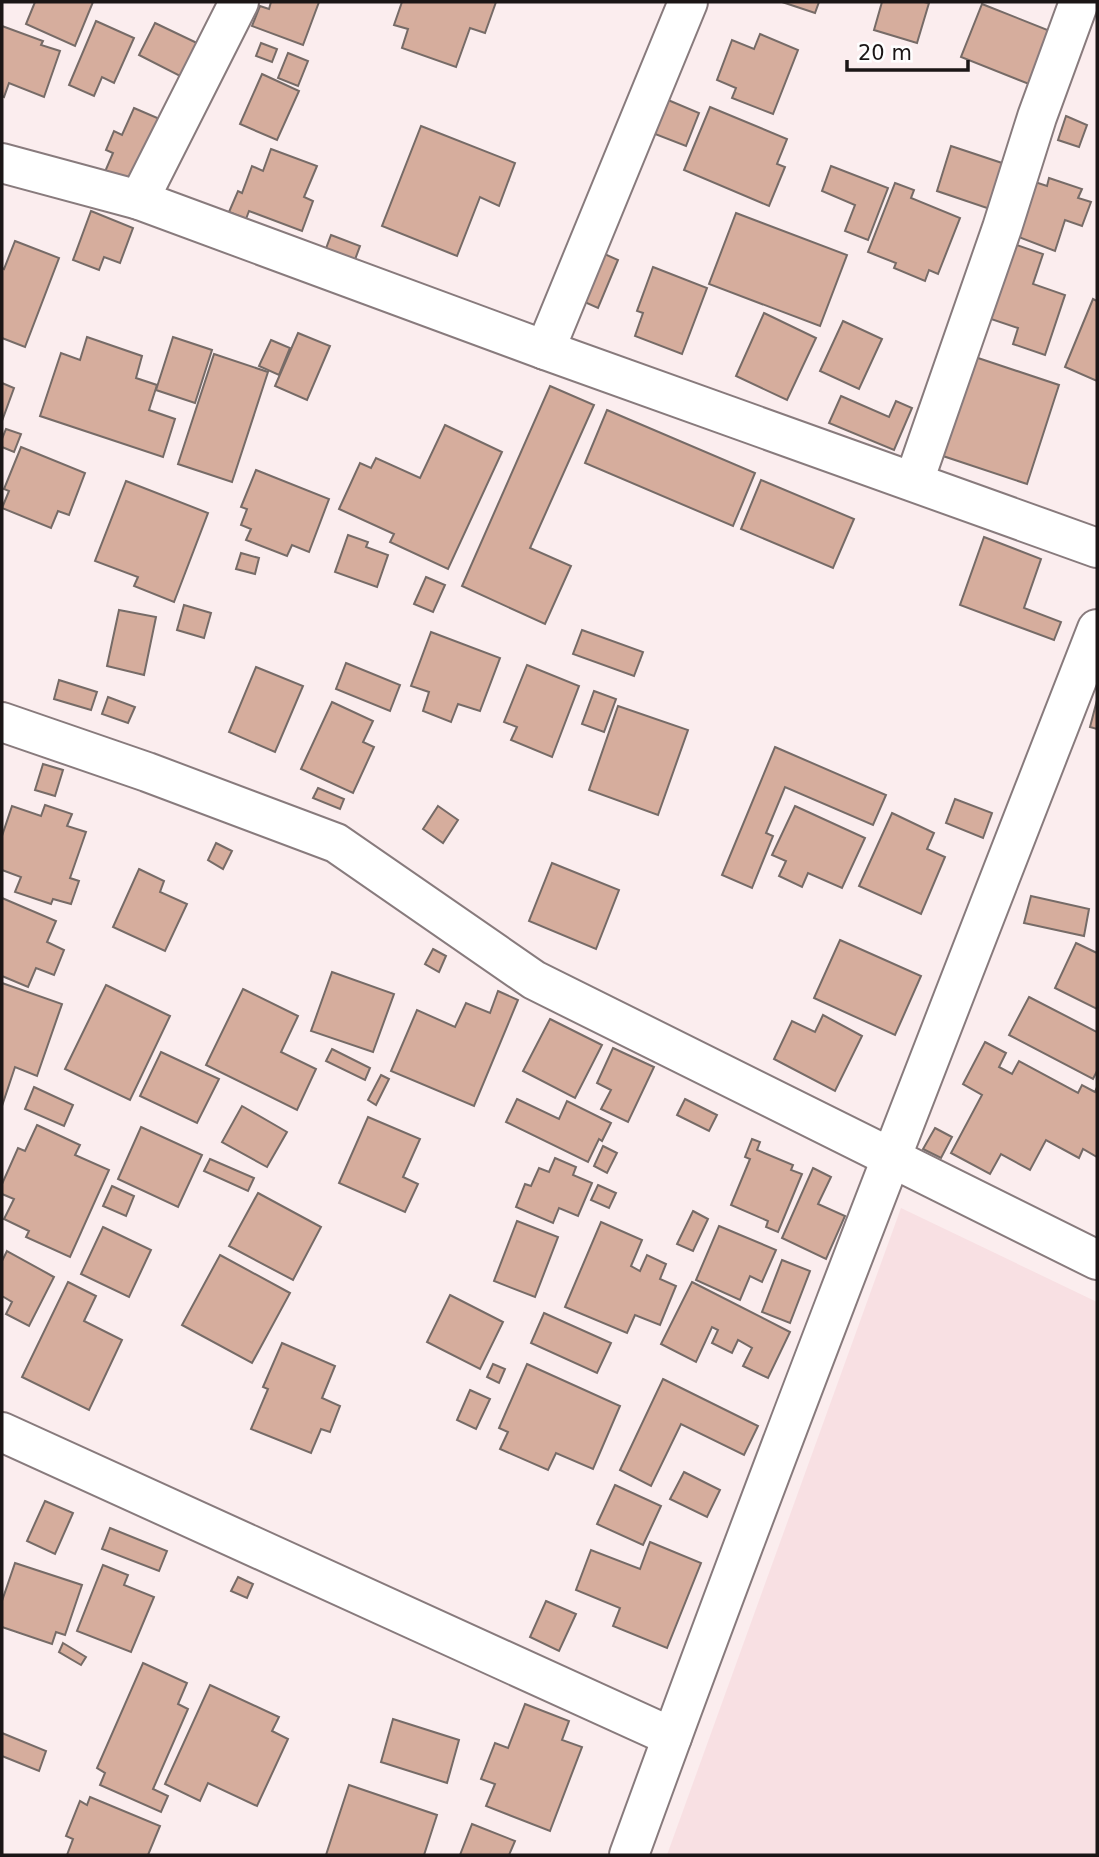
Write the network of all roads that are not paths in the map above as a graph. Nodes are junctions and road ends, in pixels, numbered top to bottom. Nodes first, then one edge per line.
1 (239, 2) edge
2 (688, 2) edge
3 (1079, 2) edge
4 (2, 163) edge
5 (139, 201) junction
6 (545, 350) junction
7 (914, 481) junction
8 (1097, 548) edge
9 (1097, 629) edge
10 (2, 723) edge
11 (891, 1158) junction
12 (1097, 1260) edge
13 (2, 1432) edge
14 (672, 1737) junction
15 (629, 1855) edge

1 - 5 street
2 - 6 street
3 - 7 street
4 - 5 street
5 - 6 street
6 - 7 street
7 - 8 street
9 - 11 street
10 - 11 street
11 - 12 street
11 - 14 street
13 - 14 street
14 - 15 street

